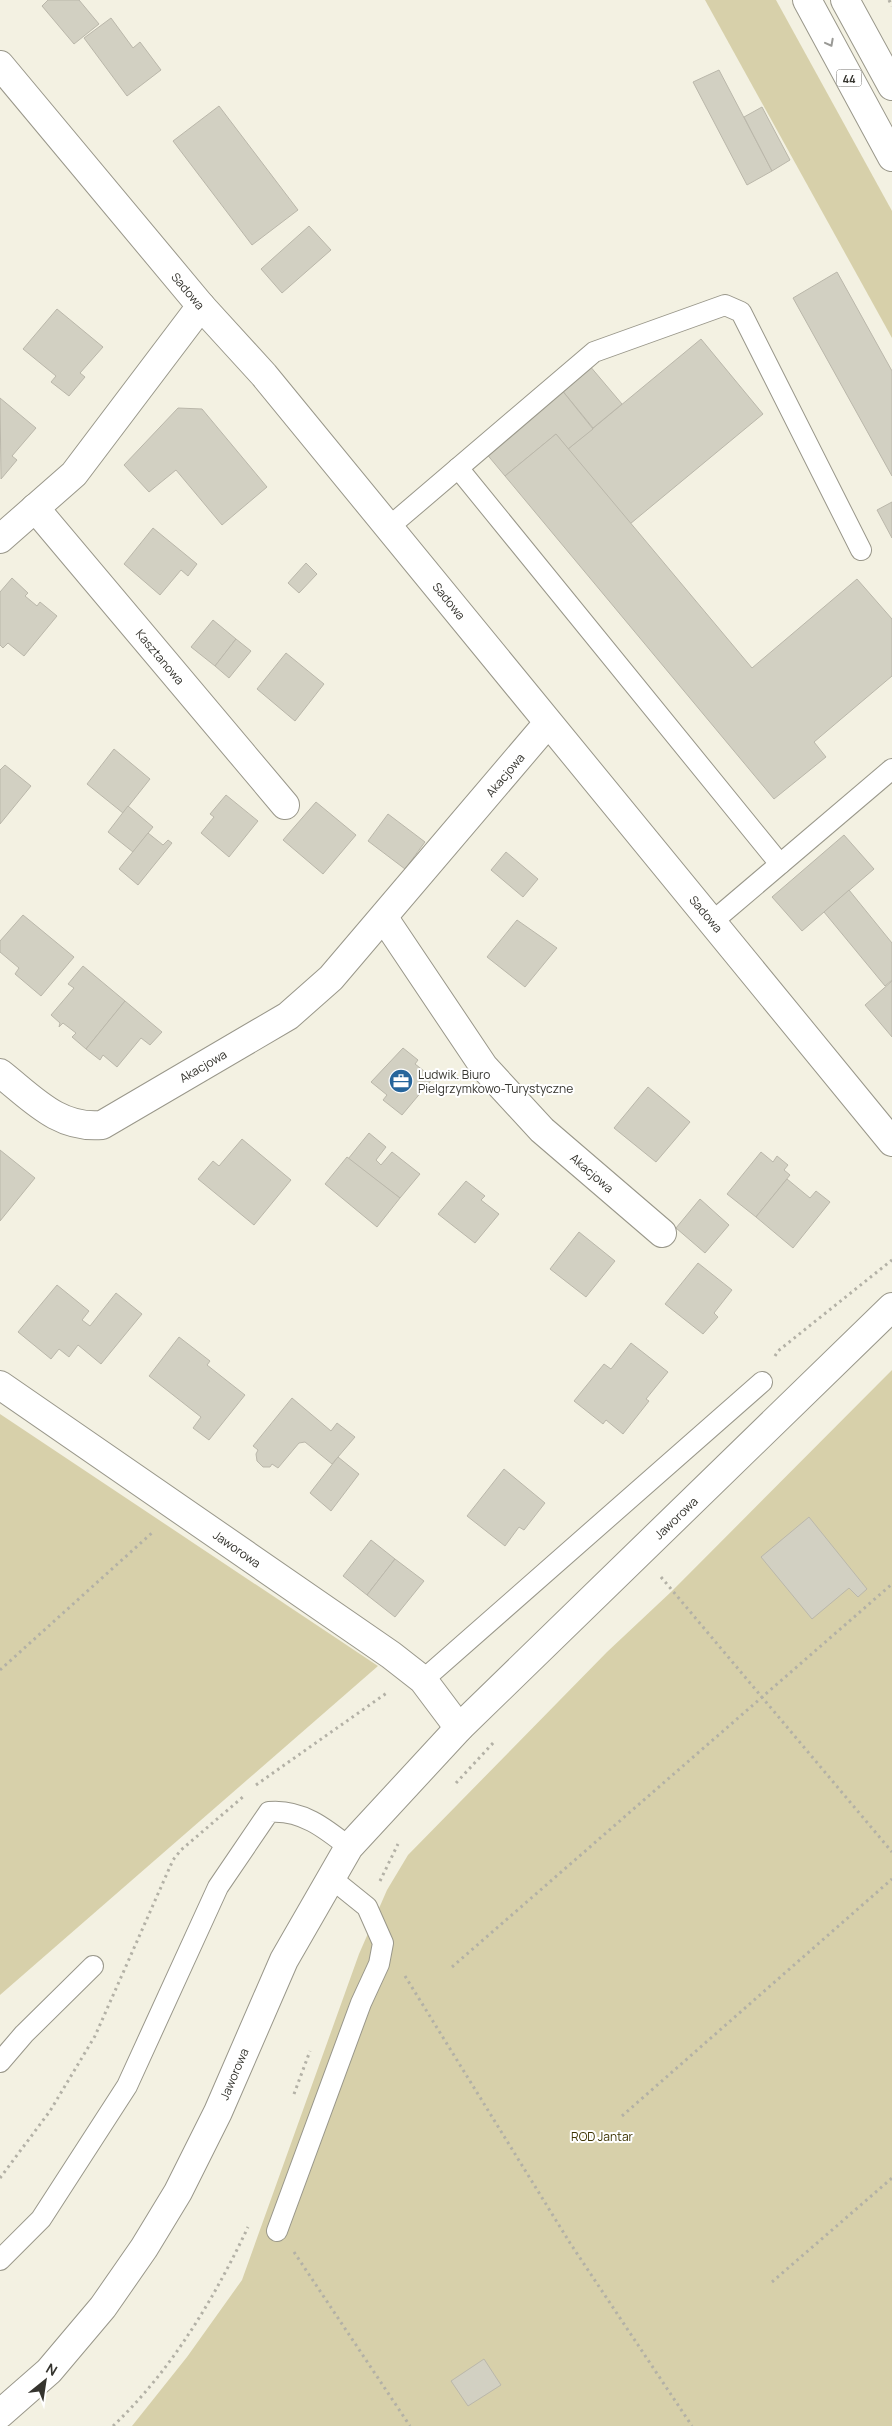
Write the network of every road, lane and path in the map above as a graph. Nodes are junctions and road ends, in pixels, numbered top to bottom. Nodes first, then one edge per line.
1 (807, 0) edge
2 (845, 0) edge
3 (889, 0) edge
4 (892, 6) edge
5 (0, 65) edge
6 (892, 86) edge
7 (892, 157) edge
8 (201, 306) junction
9 (458, 468) junction
10 (35, 508) junction
11 (389, 527) junction
12 (0, 539) edge
13 (861, 550) dead end
14 (548, 723) junction
15 (892, 769) edge
16 (286, 806) dead end
17 (780, 864) junction
18 (384, 918) junction
19 (712, 922) junction
20 (0, 1073) edge
21 (892, 1142) edge
22 (662, 1233) dead end
23 (891, 1261) edge
24 (892, 1307) edge
25 (762, 1382) joint
26 (0, 1385) edge
27 (178, 1508) junction
28 (659, 1574) dead end
29 (892, 1584) edge
30 (0, 1670) edge
31 (423, 1680) junction
32 (761, 1696) junction
33 (459, 1728) junction
34 (350, 1846) junction
35 (892, 1852) edge
36 (331, 1878) junction
37 (892, 1879) edge
38 (379, 1964) junction
39 (93, 1966) dead end
40 (452, 1968) dead end
41 (313, 2044) dead end
42 (0, 2062) edge
43 (293, 2099) dead end
44 (622, 2116) dead end
45 (892, 2178) edge
46 (251, 2220) dead end
47 (277, 2231) joint
48 (0, 2260) edge
49 (772, 2282) dead end
50 (0, 2414) edge
51 (113, 2426) edge
52 (410, 2426) edge
53 (692, 2426) edge

1 -> 7 street, 44
2 - 6 street, 44
3 - 4 path
5 - 8 street, Sadowa
8 - 10 street
8 - 11 street, Sadowa
9 - 11 lane
9 - 13 lane
9 - 17 lane
10 - 12 street
10 - 16 street, Kasztanowa
11 - 14 street, Sadowa
14 - 18 street, Akacjowa
14 - 19 street, Sadowa
15 - 17 lane
17 - 19 lane
18 - 20 street, Akacjowa
18 - 22 street, Akacjowa
19 - 21 street, Sadowa
23 - 25 path
24 - 33 street, Jaworowa
25 - 31 lane
26 - 27 street, Jaworowa
27 - 30 path
27 - 31 street, Jaworowa
28 - 32 path
29 - 32 path
31 - 33 street, Jaworowa
32 - 35 path
32 - 40 path
33 - 34 street, Jaworowa
34 - 36 street, Jaworowa
34 - 48 lane
36 - 38 lane
36 - 50 street, Jaworowa
37 - 44 path
38 - 47 lane
38 - 53 path
39 - 42 lane
41 - 43 path
45 - 49 path
46 - 51 path
47 - 52 path

